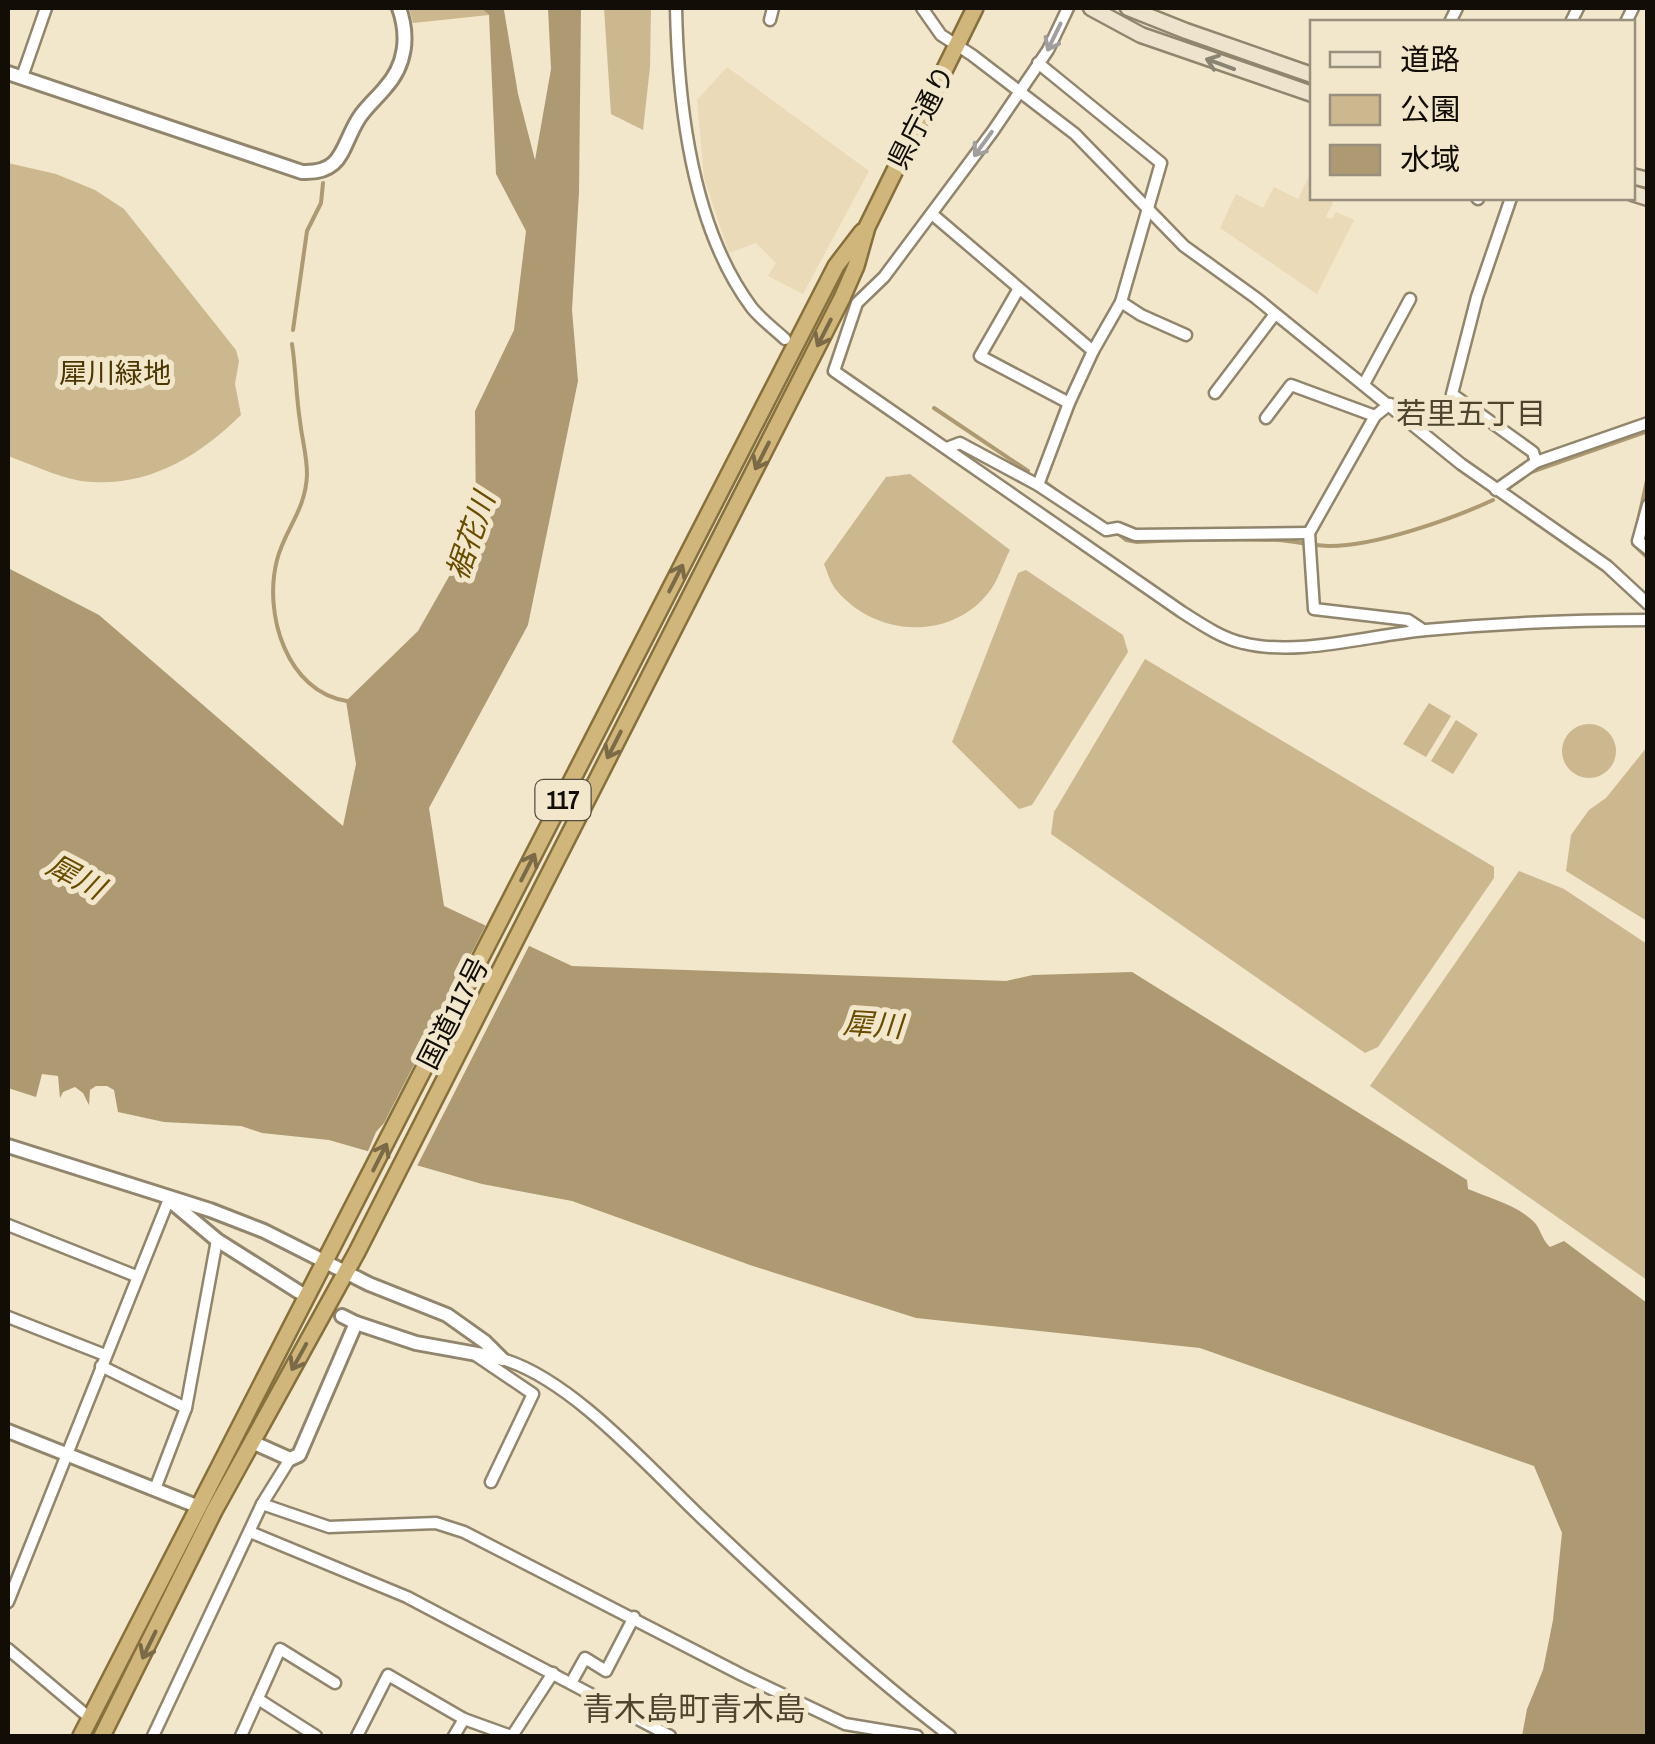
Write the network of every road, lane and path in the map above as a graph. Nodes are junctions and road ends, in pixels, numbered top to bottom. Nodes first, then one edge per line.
1 (46, 8) edge
2 (399, 8) edge
3 (676, 8) edge
4 (773, 8) edge
5 (922, 8) edge
6 (975, 8) edge
7 (1068, 8) edge
8 (1090, 8) edge
9 (1128, 8) edge
10 (770, 20) dead end
11 (957, 46) junction
12 (1038, 63) junction
13 (8, 72) edge
14 (1310, 74) edge
15 (22, 77) junction
16 (1019, 91) junction
17 (1310, 93) edge
18 (1509, 200) edge
19 (1148, 212) junction
20 (932, 214) junction
21 (866, 227) junction
22 (824, 289) junction
23 (1018, 290) junction
24 (1410, 299) dead end
25 (850, 301) junction
26 (1121, 302) junction
27 (1275, 314) junction
28 (1186, 334) dead end
29 (785, 339) dead end
30 (1092, 351) junction
31 (1364, 384) junction
32 (1214, 393) dead end
33 (1069, 403) junction
34 (1390, 404) junction
35 (1375, 416) junction
36 (1266, 418) dead end
37 (1648, 423) edge
38 (947, 448) junction
39 (1536, 462) junction
40 (1038, 485) junction
41 (1496, 490) junction
42 (1648, 505) edge
43 (1309, 540) junction
44 (1648, 549) edge
45 (1648, 604) edge
46 (1648, 620) edge
47 (1422, 630) junction
48 (8, 1146) edge
49 (169, 1199) junction
50 (8, 1225) edge
51 (218, 1240) junction
52 (326, 1261) junction
53 (346, 1272) junction
54 (136, 1276) junction
55 (298, 1292) dead end
56 (342, 1316) dead end
57 (8, 1318) edge
58 (356, 1323) junction
59 (472, 1353) junction
60 (502, 1359) junction
61 (103, 1360) junction
62 (186, 1408) junction
63 (8, 1431) edge
64 (252, 1442) junction
65 (68, 1454) junction
66 (290, 1459) junction
67 (492, 1482) dead end
68 (155, 1489) junction
69 (262, 1504) junction
70 (199, 1507) junction
71 (250, 1532) junction
72 (8, 1602) edge
73 (634, 1617) junction
74 (8, 1649) edge
75 (552, 1673) junction
76 (336, 1683) dead end
77 (572, 1683) junction
78 (258, 1698) junction
79 (91, 1719) junction
80 (464, 1719) junction
81 (913, 1735) edge
82 (81, 1736) edge
83 (102, 1736) edge
84 (153, 1736) edge
85 (241, 1736) edge
86 (316, 1736) edge
87 (356, 1736) edge
88 (454, 1736) edge
89 (511, 1736) edge
90 (670, 1736) edge
91 (950, 1736) edge

1 - 15 street
2 - 15 street
3 - 29 street
4 - 10 street
5 - 11 street
6 - 11 highway, 県庁通り / 117
7 -> 12 street
17 -> 8 main road
9 - 14 main road
11 - 16 street
11 - 21 highway, 県庁通り / 117
12 - 16 street
12 - 19 street
13 - 15 street
16 - 19 street
16 -> 20 street
18 - 39 street
19 - 26 street
19 - 27 street
20 - 23 street
20 - 25 street
21 - 22 highway, 県庁通り / 117
21 - 25 highway, 県庁通り / 117
22 - 25 street
52 -> 22 highway, 国道117号 / 117
23 - 30 street
23 - 33 street
24 - 31 street
25 - 38 street
25 -> 53 highway, 国道117号 / 117
26 - 28 street
26 - 30 street
27 - 31 street
27 - 32 street
30 - 33 street
31 - 34 street
33 - 40 street
34 - 35 street
34 - 41 street
35 - 36 street
35 - 43 street
37 - 39 street
38 - 40 street
38 - 47 street
39 - 41 street
40 - 43 street
41 - 45 street
42 - 44 street
43 - 47 street
46 - 47 street
48 - 49 street
49 - 51 street
49 - 52 street
49 - 54 street
50 - 54 street
51 - 55 street
51 - 62 street
52 - 53 street
52 - 70 highway, 国道117号 / 117
53 - 60 street
53 -> 64 highway, 国道117号 / 117
54 - 61 street
56 - 58 street
57 - 61 street
58 - 59 street
58 - 66 street
59 - 60 street
59 - 67 street
60 - 91 street
61 - 62 street
61 - 65 street
62 - 68 street
63 - 65 street
64 - 66 street
64 -> 83 highway, 国道117号 / 117
65 - 68 street
65 - 72 street
66 - 69 street
68 - 70 street
69 - 71 street
69 - 73 street
70 - 79 highway, 国道117号 / 117
71 - 75 street
71 - 84 street
73 - 77 street
73 - 81 street
74 - 79 street
75 - 77 street
75 - 89 street
76 - 78 street
77 - 90 street
78 - 85 street
78 - 86 street
79 - 82 highway, 国道117号 / 117
80 - 87 street
80 - 88 street
80 - 89 street

